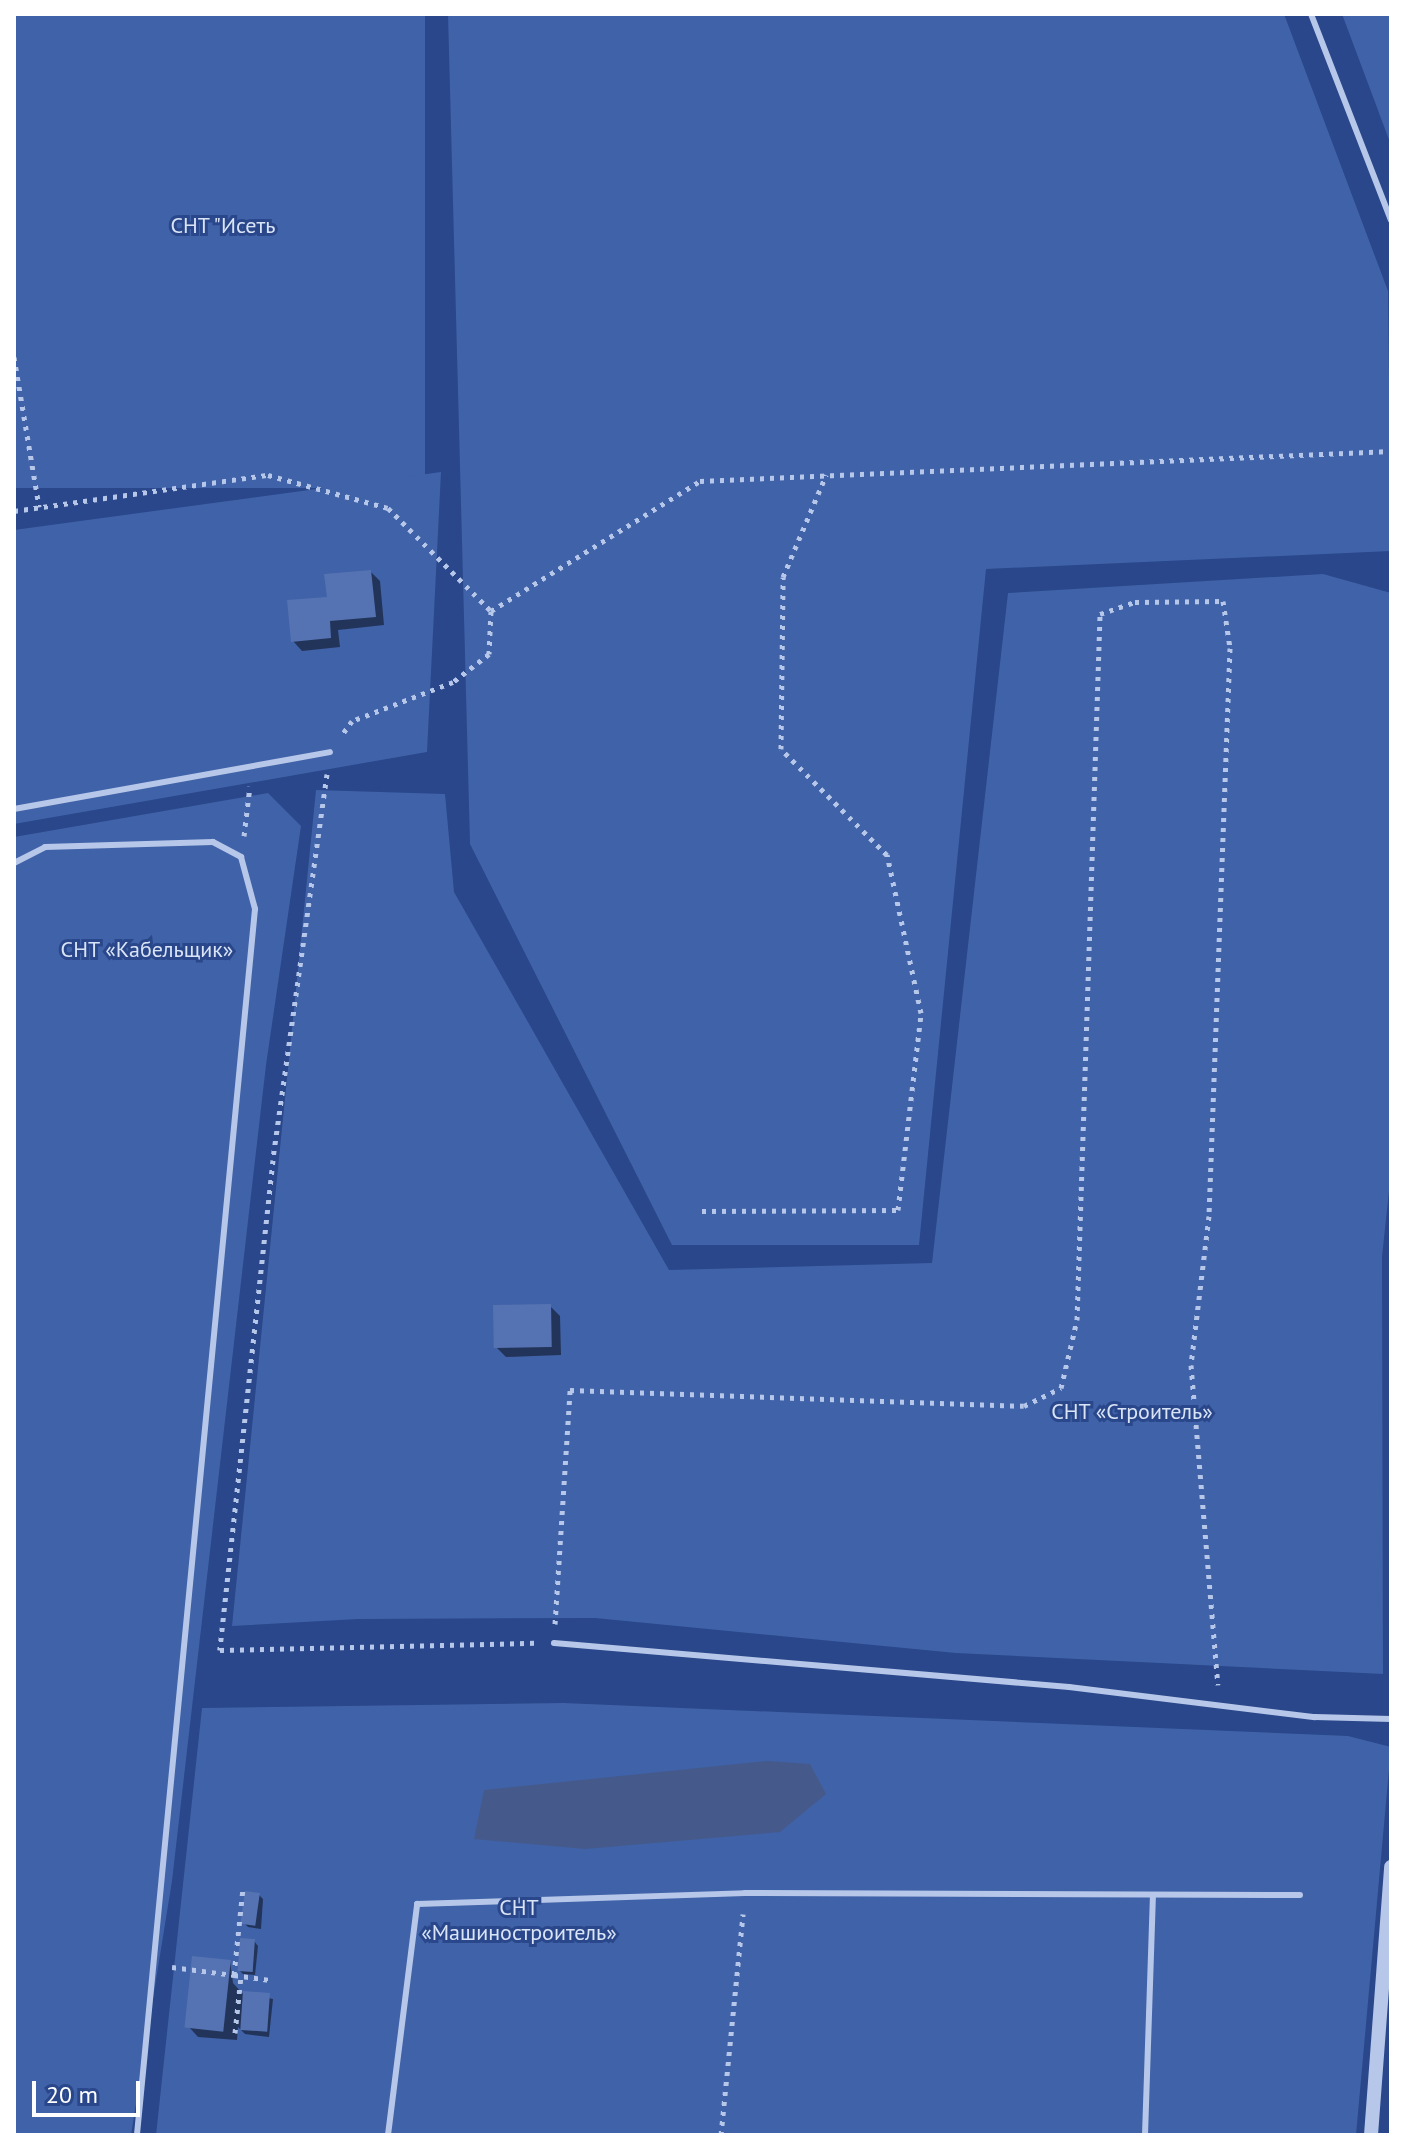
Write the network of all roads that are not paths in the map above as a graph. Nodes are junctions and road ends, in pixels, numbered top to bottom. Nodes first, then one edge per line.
1 (1311, 14) edge
2 (1391, 220) edge
3 (330, 752) road end
4 (14, 809) edge
5 (14, 863) edge
6 (554, 1643) road end
7 (1391, 1719) edge
8 (1391, 1867) edge
9 (1153, 1895) junction
10 (1300, 1895) dead end
11 (137, 2135) edge
12 (388, 2135) edge
13 (1145, 2135) edge
14 (1371, 2135) edge

1 - 2 lane
3 - 4 lane
5 - 11 lane
6 - 7 lane
8 - 14 street
9 - 10 lane
9 - 12 lane
9 - 13 lane

